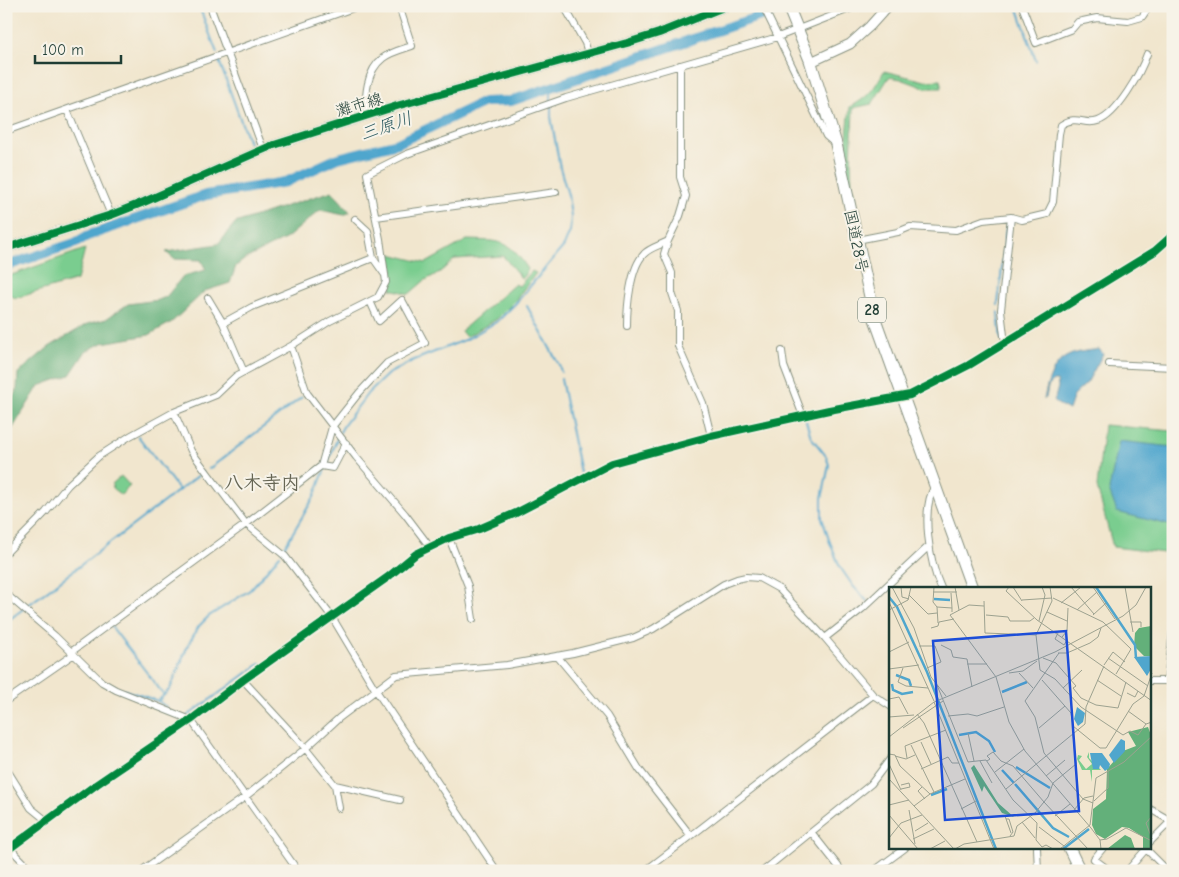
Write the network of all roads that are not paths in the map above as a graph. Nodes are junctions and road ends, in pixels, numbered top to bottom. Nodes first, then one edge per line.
1 (210, 6) edge
2 (359, 6) edge
3 (398, 6) edge
4 (564, 6) edge
5 (726, 6) edge
6 (763, 6) edge
7 (788, 6) edge
8 (857, 6) edge
9 (888, 6) edge
10 (1022, 6) edge
11 (1147, 6) edge
12 (796, 27) junction
13 (776, 35) junction
14 (226, 52) junction
15 (588, 53) junction
16 (1147, 54) dead end
17 (811, 62) junction
18 (680, 65) junction
19 (67, 110) junction
20 (366, 116) junction
21 (6, 131) edge
22 (836, 144) junction
23 (263, 149) junction
24 (556, 192) dead end
25 (111, 215) junction
26 (376, 217) junction
27 (1011, 217) junction
28 (355, 219) dead end
29 (1173, 235) edge
30 (858, 240) junction
31 (668, 241) junction
32 (6, 248) edge
33 (373, 258) junction
34 (386, 276) junction
35 (208, 298) dead end
36 (370, 301) junction
37 (223, 324) junction
38 (627, 326) dead end
39 (1005, 344) junction
40 (291, 346) junction
41 (782, 351) dead end
42 (1109, 364) dead end
43 (1173, 368) edge
44 (244, 372) junction
45 (902, 396) junction
46 (174, 412) junction
47 (803, 416) junction
48 (333, 428) junction
49 (711, 436) junction
50 (345, 442) junction
51 (320, 466) junction
52 (935, 486) junction
53 (246, 524) junction
54 (449, 538) junction
55 (929, 546) junction
56 (430, 547) junction
57 (6, 553) edge
58 (941, 587) edge
59 (972, 587) edge
60 (6, 594) edge
61 (332, 617) junction
62 (473, 619) dead end
63 (1173, 631) edge
64 (825, 638) junction
65 (72, 653) junction
66 (557, 656) junction
67 (243, 680) junction
68 (1152, 681) edge
69 (1170, 683) edge
70 (375, 689) junction
71 (873, 695) junction
72 (6, 701) edge
73 (889, 705) edge
74 (191, 720) junction
75 (306, 748) junction
76 (889, 760) edge
77 (6, 768) edge
78 (335, 785) junction
79 (245, 797) junction
80 (400, 800) dead end
81 (338, 808) dead end
82 (1152, 810) edge
83 (1172, 820) edge
84 (47, 821) junction
85 (812, 832) junction
86 (691, 836) junction
87 (1152, 840) edge
88 (8, 849) edge
89 (902, 850) edge
90 (1037, 850) edge
91 (1070, 850) edge
92 (1101, 850) edge
93 (1146, 850) edge
94 (1148, 850) edge
95 (32, 871) edge
96 (141, 871) edge
97 (298, 871) edge
98 (497, 871) edge
99 (645, 871) edge
100 (763, 871) edge
101 (842, 871) edge
102 (874, 871) edge
103 (1038, 871) edge
104 (1080, 871) edge
105 (1110, 871) edge
106 (1127, 871) edge
107 (1168, 871) edge

1 - 14 street
2 - 14 street
3 - 20 street
4 - 15 street
5 - 15 main road, 灘市線
6 - 13 street
7 - 12 highway, 国道28号 / 28
8 - 12 street
9 - 17 main road
10 - 11 street
12 - 13 street
12 - 17 highway, 国道28号 / 28
13 - 18 street
13 - 22 street
14 - 19 street
14 - 23 street
15 - 20 main road, 灘市線
16 - 27 street
17 - 22 highway, 国道28号 / 28
18 - 26 street
18 - 31 street
19 - 21 street
19 - 25 street
20 - 23 main road, 灘市線
22 - 30 highway, 国道28号 / 28
23 - 25 main road, 灘市線
24 - 26 street
25 - 32 main road, 灘市線
26 - 34 street
27 - 30 street
27 - 39 street
28 - 33 street
29 - 39 street
30 - 45 highway, 国道28号 / 28
31 - 38 street
31 - 49 street
33 - 34 street
33 - 37 street
34 - 36 street
35 - 37 street
36 - 40 street
36 - 48 street
37 - 44 street
39 - 45 street
40 - 44 street
40 - 48 street
41 - 47 street
42 - 43 street
44 - 46 street
45 - 47 street
45 - 52 highway, 国道28号 / 28
46 - 53 street
46 - 57 street
47 - 49 street
48 - 50 street
48 - 51 street
49 - 54 street
50 - 51 street
50 - 56 street
51 - 53 street
52 - 55 street
52 - 59 highway, 国道28号 / 28
53 - 61 street
53 - 65 street
54 - 56 street
54 - 62 street
55 - 58 street
55 - 64 street
56 - 61 street
60 - 65 street
61 - 67 street
61 - 70 street
63 - 69 street
64 - 66 street
64 - 71 street
65 - 72 street
65 - 74 street
66 - 70 street
66 - 86 street
67 - 74 street
67 - 75 street
68 - 69 street
70 - 75 street
70 - 98 street
71 - 73 street
71 - 86 street
74 - 79 street
74 - 84 street
75 - 78 street
75 - 79 street
76 - 85 street
77 - 84 street
78 - 80 street
78 - 81 street
79 - 96 street
79 - 97 street
82 - 83 street
83 - 87 street
84 - 88 street
85 - 100 street
85 - 101 street
86 - 99 street
88 - 95 street
89 - 102 street
90 - 103 street
91 - 104 highway
92 - 105 street
93 - 106 street
94 - 107 street

